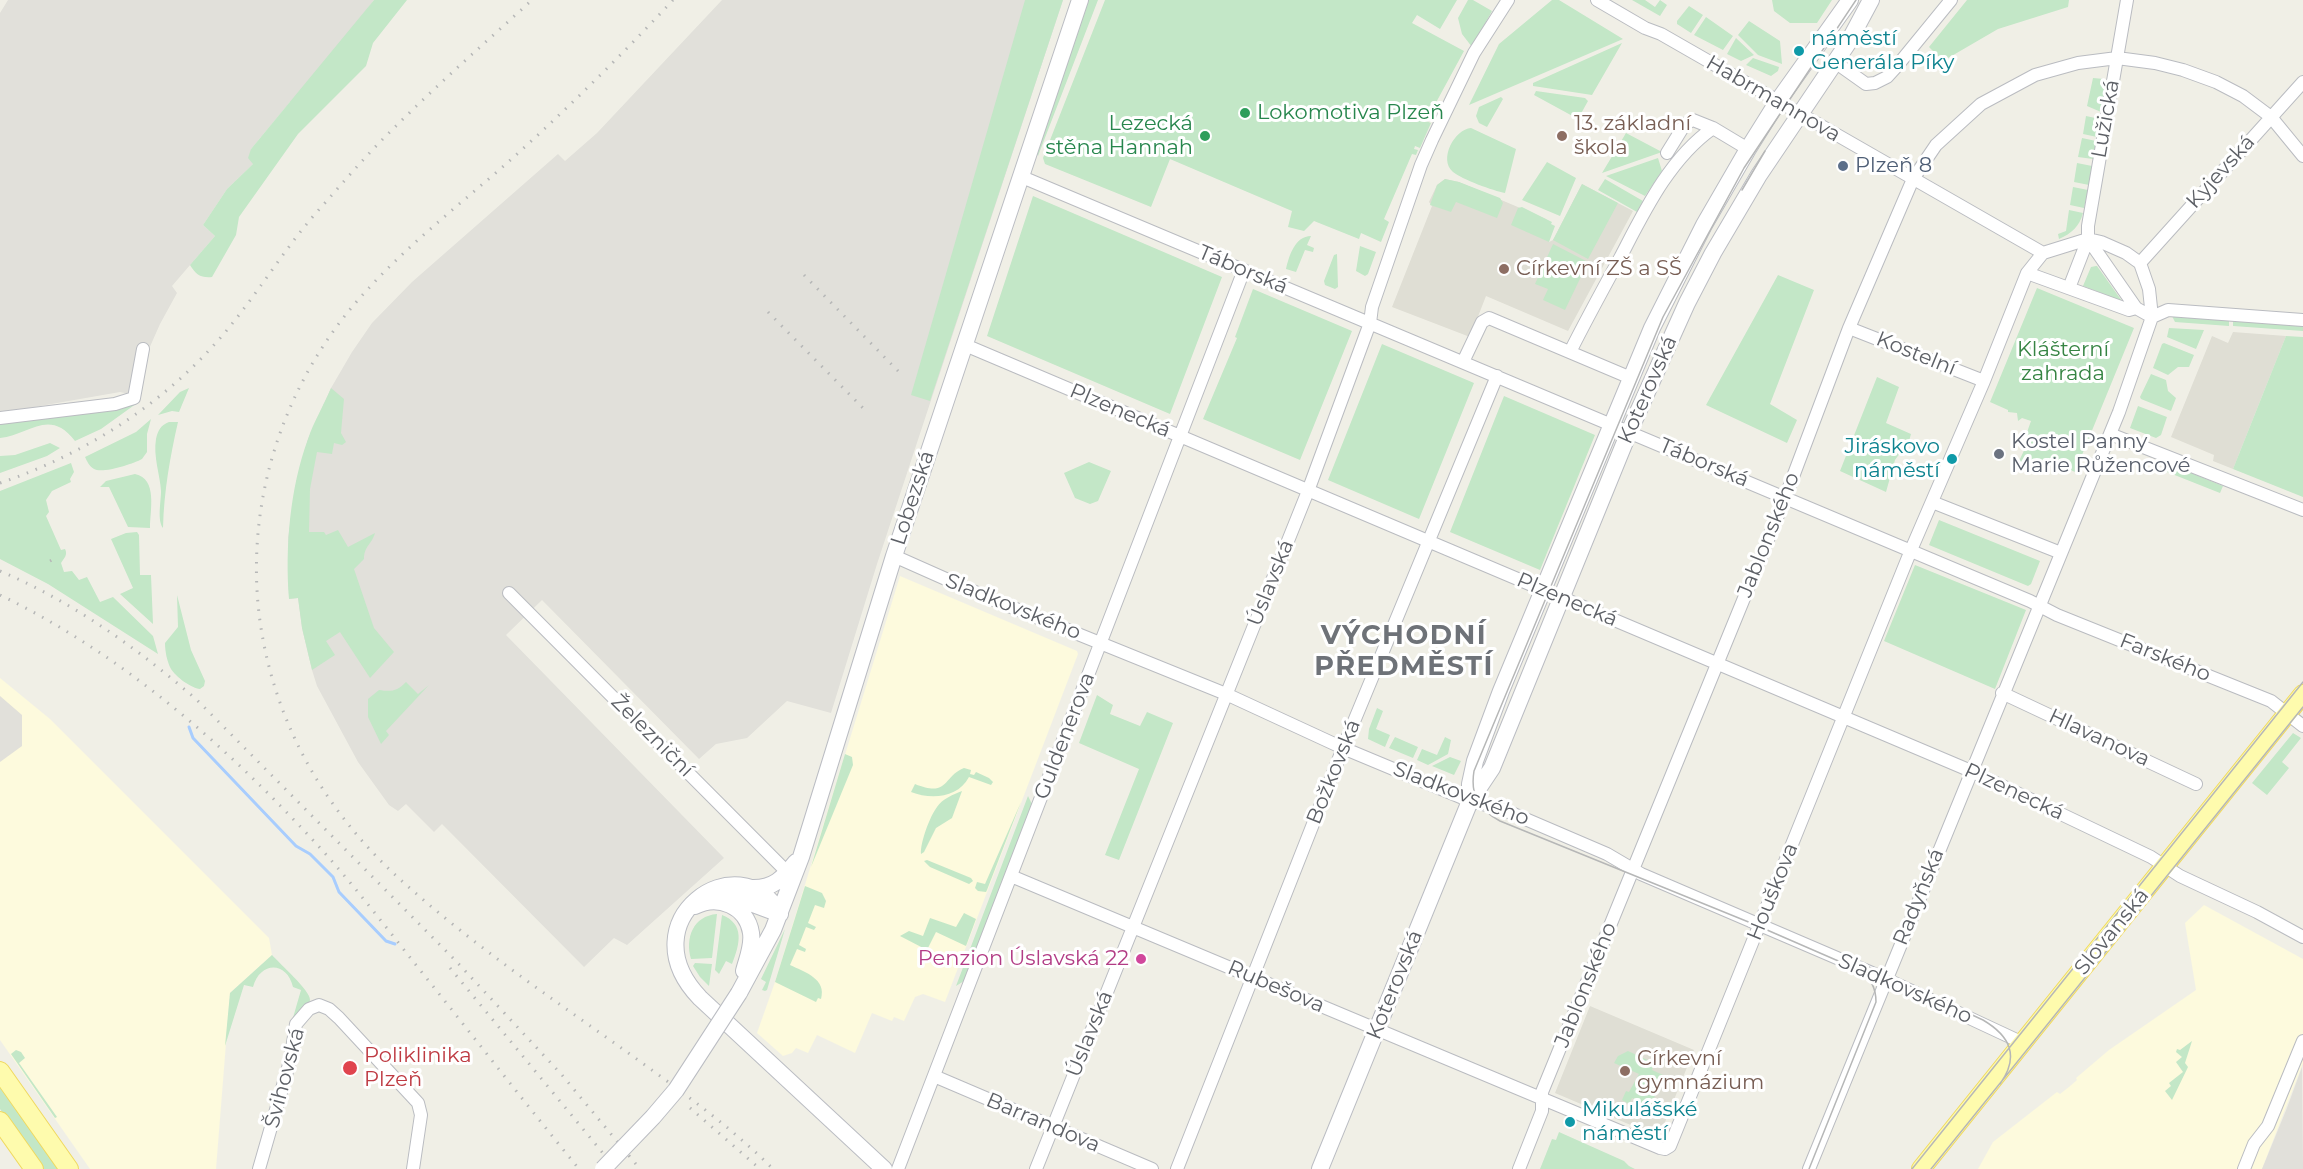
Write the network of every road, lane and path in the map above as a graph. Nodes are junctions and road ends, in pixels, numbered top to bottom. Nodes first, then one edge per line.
1 (1080, 0) edge
2 (1508, 0) edge
3 (1597, 0) edge
4 (1850, 0) edge
5 (1870, 0) edge
6 (1951, 0) edge
7 (2127, 0) edge
8 (2117, 58) junction
9 (1835, 62) junction
10 (2303, 82) edge
11 (1778, 101) junction
12 (1799, 114) junction
13 (2271, 117) junction
14 (1713, 128) junction
15 (1748, 149) junction
16 (1667, 153) dead end
17 (2303, 156) edge
18 (1022, 177) junction
19 (1913, 179) junction
20 (2088, 239) junction
21 (2043, 253) junction
22 (2140, 263) junction
23 (1244, 270) junction
24 (2027, 273) junction
25 (2069, 288) junction
26 (2136, 308) junction
27 (2152, 317) junction
28 (2303, 320) edge
29 (1370, 323) junction
30 (1849, 328) junction
31 (965, 345) junction
32 (143, 349) dead end
33 (1570, 352) junction
34 (1463, 362) junction
35 (1497, 376) junction
36 (1631, 378) junction
37 (1984, 381) junction
38 (0, 418) edge
39 (1612, 425) junction
40 (1629, 432) junction
41 (2110, 434) junction
42 (1180, 436) junction
43 (1308, 491) junction
44 (1785, 498) junction
45 (1932, 502) junction
46 (2303, 510) edge
47 (1427, 541) junction
48 (1911, 550) junction
49 (2061, 553) junction
50 (894, 556) junction
51 (1543, 590) junction
52 (509, 593) dead end
53 (1561, 598) junction
54 (2040, 606) junction
55 (1101, 643) junction
56 (1717, 663) junction
57 (2002, 693) junction
58 (1226, 694) junction
59 (2303, 694) edge
60 (2287, 714) junction
61 (1844, 717) junction
62 (2303, 726) edge
63 (1343, 748) junction
64 (1971, 771) junction
65 (2196, 784) dead end
66 (1470, 801) junction
67 (2165, 866) junction
68 (1633, 869) junction
69 (790, 876) junction
70 (1011, 876) junction
71 (739, 886) junction
72 (783, 907) junction
73 (681, 920) junction
74 (1760, 924) junction
75 (1133, 927) junction
76 (2303, 937) edge
77 (1253, 978) junction
78 (1886, 979) junction
79 (739, 993) junction
80 (1377, 1029) junction
81 (2303, 1041) edge
82 (2023, 1043) junction
83 (0, 1071) edge
84 (934, 1077) junction
85 (1541, 1099) junction
86 (0, 1121) edge
87 (1053, 1127) junction
88 (34, 1169) edge
89 (69, 1169) edge
90 (259, 1169) edge
91 (412, 1169) edge
92 (603, 1169) edge
93 (884, 1169) edge
94 (898, 1169) edge
95 (1036, 1169) edge
96 (1152, 1169) edge
97 (1177, 1169) edge
98 (1320, 1169) edge
99 (1519, 1169) edge
100 (1809, 1169) edge
101 (1921, 1169) edge
102 (2244, 1169) edge

1 - 18 street, Lobezská
2 - 29 street, Úslavská
3 - 11 street, Habrmannova
4 - 11 street, Koterovská
5 - 9 street, Koterovská
6 - 9 street
7 - 8 street, Lužická
8 - 13 street, Jablonského
8 - 19 street, Jablonského
8 - 20 street, Lužická
9 - 12 street, Koterovská
10 - 13 street, Kyjevská
11 - 12 street, Habrmannova
11 - 15 street, Koterovská
12 - 19 street, Habrmannova
12 - 40 street, Koterovská
13 - 17 street, Jablonského
13 - 22 street, Kyjevská
14 - 15 street
14 - 16 street
14 - 33 street
15 - 36 street, Koterovská
18 - 23 street, Táborská
18 - 31 street, Lobezská
19 - 21 street, Habrmannova
19 - 30 street, Jablonského
20 - 21 street
20 - 22 street
20 - 25 street
20 - 26 street
21 - 24 street
22 - 27 street
23 - 29 street, Táborská
23 - 42 street, Guldenerova
24 - 25 street
24 - 37 street
25 - 26 street
26 - 27 street
27 - 28 street
27 - 41 street
29 - 34 street, Táborská
29 - 43 street, Úslavská
30 - 37 street, Kostelní
30 - 44 street, Jablonského
31 - 42 street, Plzenecká
31 - 50 street, Lobezská
32 - 38 street
33 - 34 street
33 - 36 street
34 - 35 street, Táborská
35 - 39 street, Táborská
35 - 47 street, Božkovská
36 - 39 street, Koterovská
37 - 45 street
39 - 40 street, Táborská
39 - 51 street, Koterovská
40 - 44 street, Táborská
40 - 53 street, Koterovská
41 - 46 street
41 - 49 street
42 - 43 street, Plzenecká
42 - 55 street, Guldenerova
43 - 47 street, Plzenecká
43 - 58 street, Úslavská
44 - 48 street, Táborská
44 - 56 street, Jablonského
45 - 48 street
45 - 49 street
47 - 51 street, Plzenecká
47 - 63 street, Božkovská
48 - 54 street
48 - 61 street, Houškova
49 - 54 street
50 - 55 street, Sladkovského
50 - 69 street, Lobezská
51 - 53 street, Plzenecká
51 - 66 street, Koterovská
52 - 69 street, Železniční
53 - 56 street, Plzenecká
53 - 66 street, Koterovská
54 - 57 street
54 - 60 street, Farského
55 - 58 street, Sladkovského
55 - 70 street, Guldenerova
56 - 61 street, Plzenecká
56 - 68 street, Jablonského
57 - 64 street, Radyňská
57 - 65 street, Hlavanova
58 - 63 street, Sladkovského
58 - 75 street, Úslavská
59 - 60 main road, Slovanská
60 - 62 street, Farského
60 - 67 main road, Slovanská
61 - 64 street, Plzenecká
61 - 74 street, Houškova
63 - 66 street, Sladkovského
63 - 77 street, Božkovská
64 - 67 street, Plzenecká
64 - 78 street, Radyňská
66 - 68 street, Sladkovského
66 - 80 street, Koterovská
67 - 76 street, Plzenecká
67 - 82 main road, Slovanská
68 - 74 street, Sladkovského
68 - 85 street, Jablonského
69 - 71 street
69 - 72 street, Lobezská
70 - 75 street, Rubešova
70 - 84 street, Guldenerova
71 - 72 street
71 - 73 street
72 - 73 street
72 - 79 street, Lobezská
73 - 79 street
73 - 93 street
74 - 78 street, Sladkovského
74 - 85 street, Houškova
75 - 77 street, Rubešova
75 - 87 street, Úslavská
77 - 80 street, Rubešova
77 - 97 street, Božkovská
78 - 82 street, Sladkovského
78 - 100 street, Radyňská
79 - 92 street, bridge
80 - 85 street, Rubešova
80 - 98 street, Koterovská
81 - 102 street
82 - 101 main road, Slovanská
83 - 89 main road
84 - 87 street, Barrandova
84 - 94 street, Guldenerova
85 - 99 street
86 - 88 main road
87 - 95 street, Úslavská
87 - 96 street, Barrandova
90 - 91 street, Švihovská

